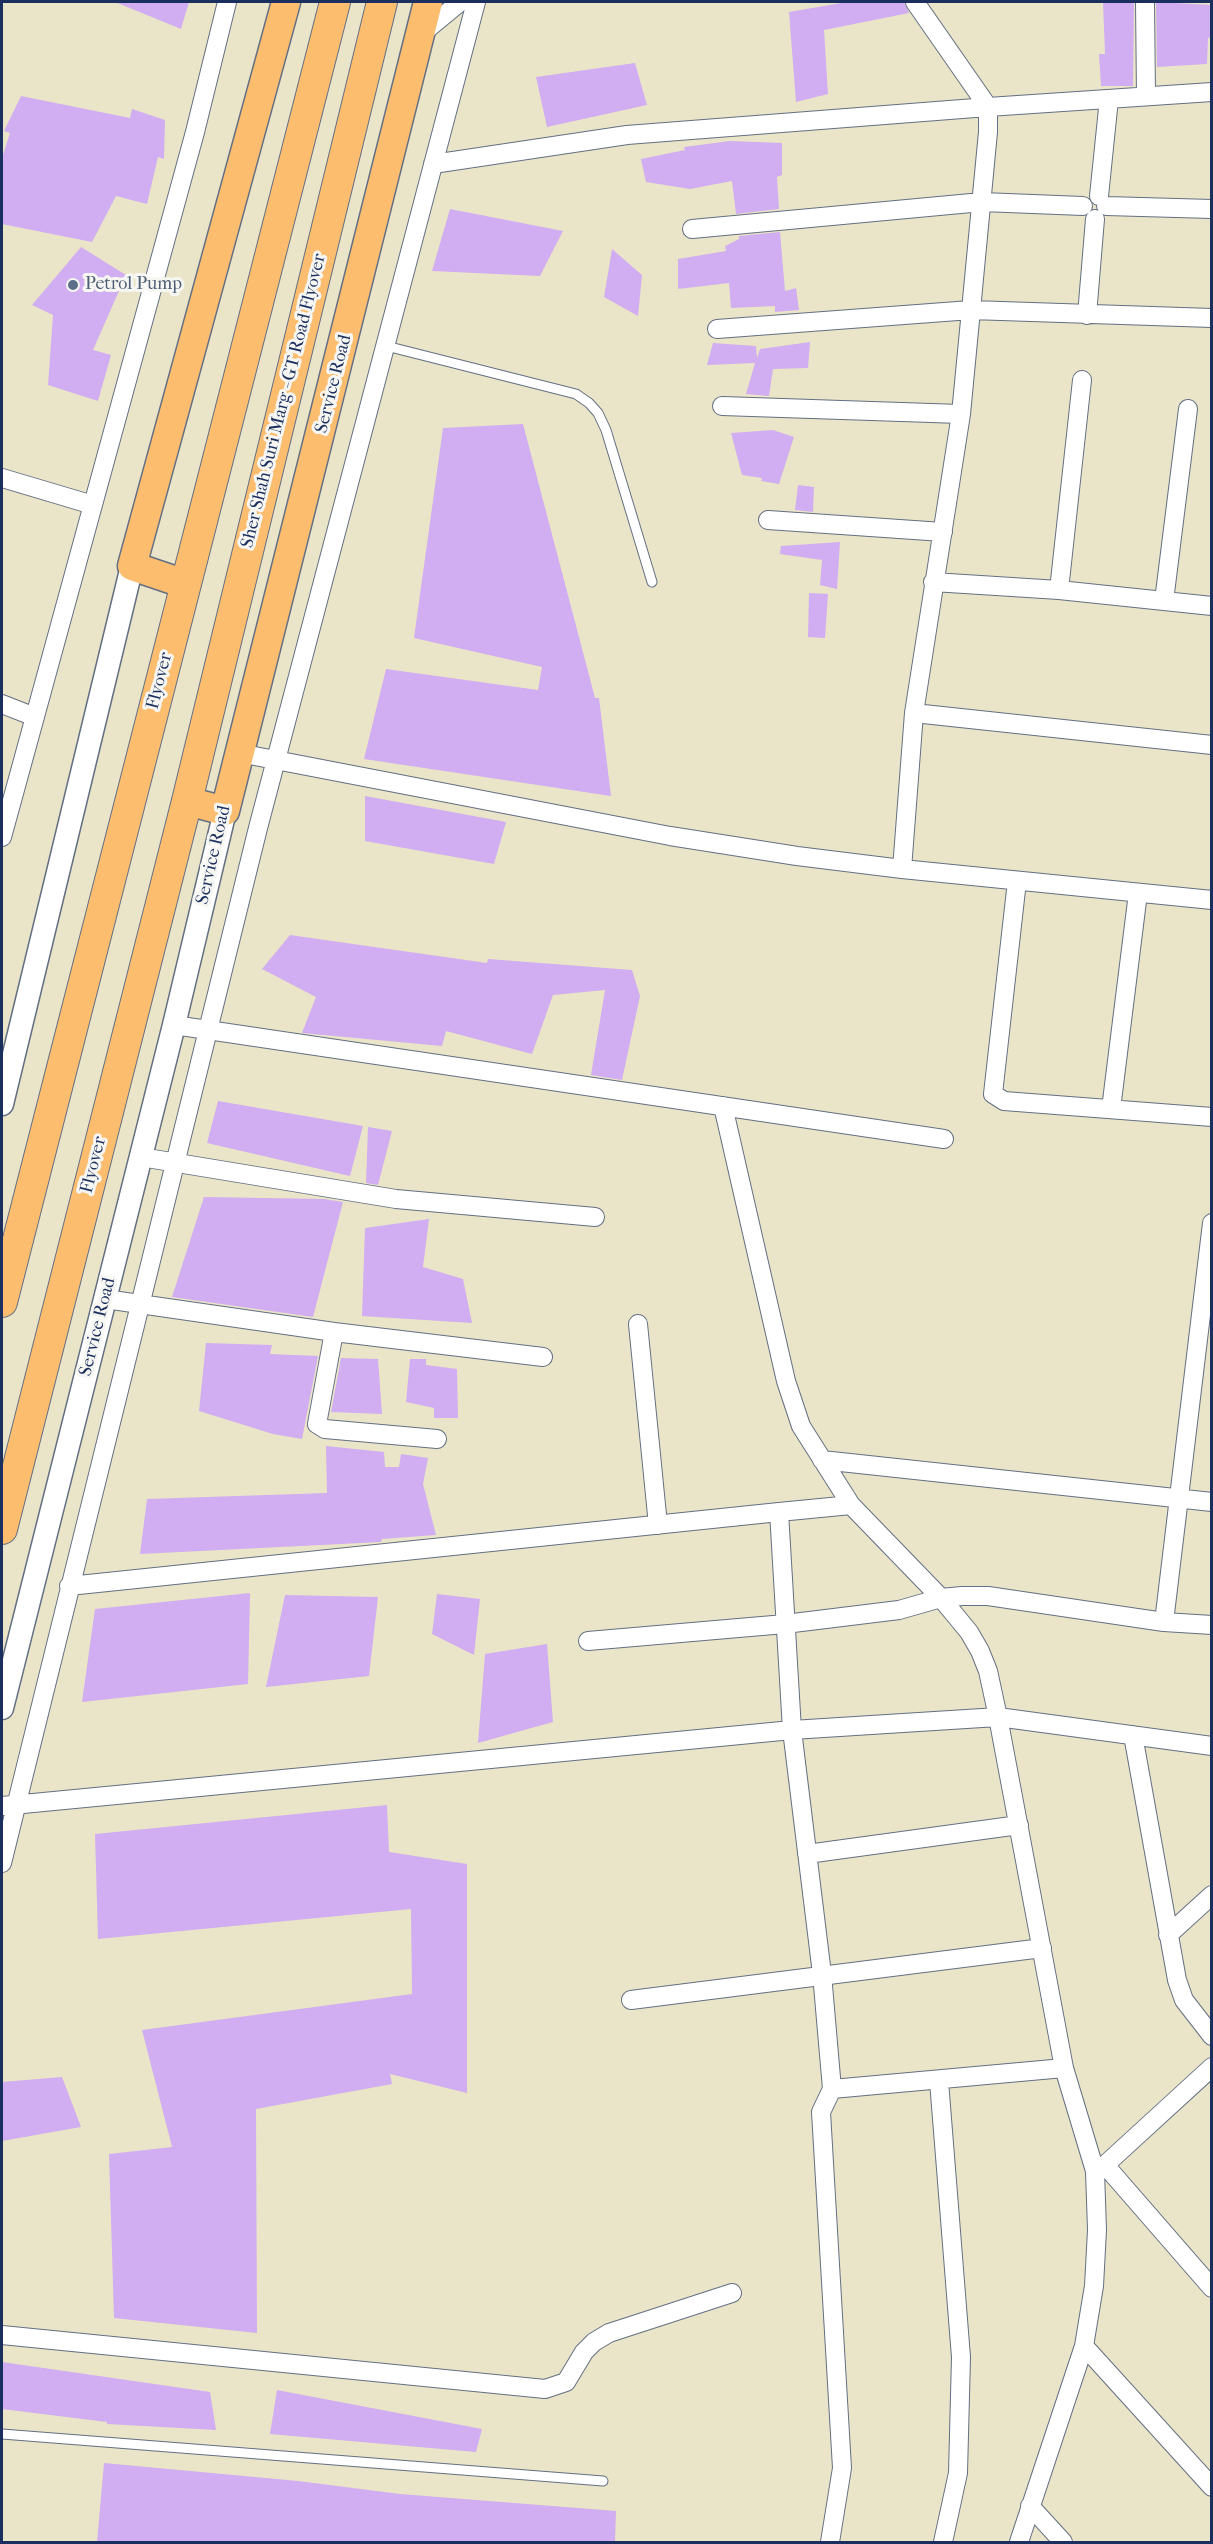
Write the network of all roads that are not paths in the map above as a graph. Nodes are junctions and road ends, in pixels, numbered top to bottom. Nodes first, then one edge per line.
1 (227, 2) edge
2 (286, 2) edge
3 (335, 2) edge
4 (382, 2) edge
5 (428, 2) edge
6 (460, 2) edge
7 (476, 2) edge
8 (915, 2) edge
9 (1145, 2) edge
10 (420, 35) junction
11 (1212, 92) edge
12 (1146, 96) junction
13 (1109, 99) junction
14 (988, 107) junction
15 (433, 164) junction
16 (982, 202) junction
17 (1096, 206) junction
18 (1212, 209) edge
19 (692, 229) dead end
20 (971, 310) junction
21 (1087, 315) junction
22 (1212, 318) edge
23 (717, 329) dead end
24 (386, 346) junction
25 (1082, 380) dead end
26 (722, 406) dead end
27 (1188, 409) dead end
28 (961, 414) junction
29 (2, 478) edge
30 (93, 505) junction
31 (768, 520) dead end
32 (943, 532) junction
33 (132, 566) junction
34 (652, 582) dead end
35 (933, 582) junction
36 (185, 584) junction
37 (1059, 590) junction
38 (1164, 602) junction
39 (1212, 606) edge
40 (2, 704) edge
41 (914, 713) junction
42 (35, 717) junction
43 (1212, 745) edge
44 (239, 753) junction
45 (276, 758) junction
46 (187, 801) junction
47 (225, 811) junction
48 (2, 837) edge
49 (902, 869) junction
50 (1017, 881) junction
51 (1138, 893) junction
52 (1212, 900) edge
53 (174, 1025) junction
54 (206, 1031) junction
55 (8, 1053) edge
56 (2, 1104) edge
57 (723, 1107) junction
58 (1111, 1109) junction
59 (1212, 1117) edge
60 (944, 1139) dead end
61 (141, 1157) junction
62 (174, 1164) junction
63 (595, 1217) dead end
64 (1212, 1223) edge
65 (105, 1299) junction
66 (2, 1302) edge
67 (140, 1305) junction
68 (638, 1324) dead end
69 (334, 1332) junction
70 (543, 1357) dead end
71 (437, 1439) dead end
72 (822, 1460) junction
73 (1179, 1498) junction
74 (1212, 1502) edge
75 (851, 1505) junction
76 (779, 1512) junction
77 (658, 1525) junction
78 (2, 1529) edge
79 (69, 1586) junction
80 (941, 1598) junction
81 (1164, 1622) junction
82 (785, 1624) junction
83 (1212, 1625) edge
84 (588, 1641) dead end
85 (2, 1708) edge
86 (998, 1717) junction
87 (792, 1730) junction
88 (1133, 1736) junction
89 (1212, 1746) edge
90 (9, 1806) edge
91 (1019, 1826) junction
92 (807, 1854) junction
93 (2, 1863) edge
94 (1212, 1895) edge
95 (1168, 1935) junction
96 (1042, 1948) junction
97 (822, 1974) junction
98 (631, 2000) dead end
99 (1212, 2036) edge
100 (1212, 2067) edge
101 (1064, 2068) junction
102 (939, 2081) junction
103 (832, 2089) junction
104 (1100, 2168) junction
105 (1205, 2268) edge
106 (1212, 2288) edge
107 (732, 2293) dead end
108 (2, 2335) edge
109 (1084, 2346) junction
110 (2, 2434) edge
111 (603, 2481) dead end
112 (1212, 2487) edge
113 (1030, 2506) junction
114 (830, 2542) edge
115 (943, 2542) edge
116 (1019, 2542) edge
117 (1064, 2542) edge

1 - 30 street
2 - 33 main road
3 - 36 highway
4 - 46 highway, Sher Shah Suri Marg - GT Road Flyover
5 - 10 main road, Service Road
6 - 10 street
7 - 15 street
8 - 14 street
9 - 12 street
10 - 44 main road, Service Road
11 - 12 street
12 - 13 street
13 - 14 street
13 - 17 street
14 - 15 street
14 - 16 street
15 - 24 street
16 - 17 street
16 - 19 street
16 - 20 street
17 - 18 street
17 - 21 street
20 - 21 street
20 - 23 street
20 - 28 street
21 - 22 street
24 - 34 lane
24 - 45 street
25 - 37 street
26 - 28 street
27 - 38 street
28 - 32 street
29 - 30 street
30 - 42 street
31 - 32 street
32 - 35 street
33 - 36 main road
33 - 55 street
35 - 37 street
35 - 41 street
36 - 66 highway, Flyover
37 - 38 street
38 - 39 street
40 - 42 street
41 - 43 street
41 - 49 street
42 - 48 street
44 - 45 street
44 - 47 main road, Service Road
45 - 49 street
45 - 54 street
46 - 47 main road
46 - 78 highway, Flyover
47 - 53 street, Service Road
49 - 50 street
50 - 51 street
50 - 58 street
51 - 52 street
51 - 58 street
53 - 54 street
53 - 61 street, Service Road
54 - 57 street
54 - 62 street
55 - 56 street
57 - 60 street
57 - 72 street
58 - 59 street
61 - 62 street
61 - 65 street, Service Road
62 - 63 street
62 - 67 street
64 - 73 street
65 - 67 street
65 - 85 street, Service Road
67 - 69 street
67 - 79 street
68 - 77 street
69 - 70 street
69 - 71 street
72 - 73 street
72 - 75 street
73 - 74 street
73 - 81 street
75 - 76 street
75 - 80 street
76 - 77 street
76 - 82 street
77 - 79 street
79 - 90 street
80 - 81 street
80 - 82 street
80 - 86 street
81 - 83 street
82 - 84 street
82 - 87 street
86 - 87 street
86 - 88 street
86 - 91 street
87 - 90 street
87 - 92 street
88 - 89 street
88 - 95 street
90 - 93 street
91 - 92 street
91 - 96 street
92 - 97 street
94 - 95 street
95 - 99 street
96 - 97 street
96 - 101 street
97 - 98 street
97 - 103 street
100 - 104 street
101 - 102 street
101 - 104 street
102 - 103 street
102 - 115 street
103 - 114 street
104 - 105 street
104 - 109 street
105 - 106 street
107 - 108 street
109 - 112 street
109 - 113 street
110 - 111 lane
113 - 116 street
113 - 117 street

